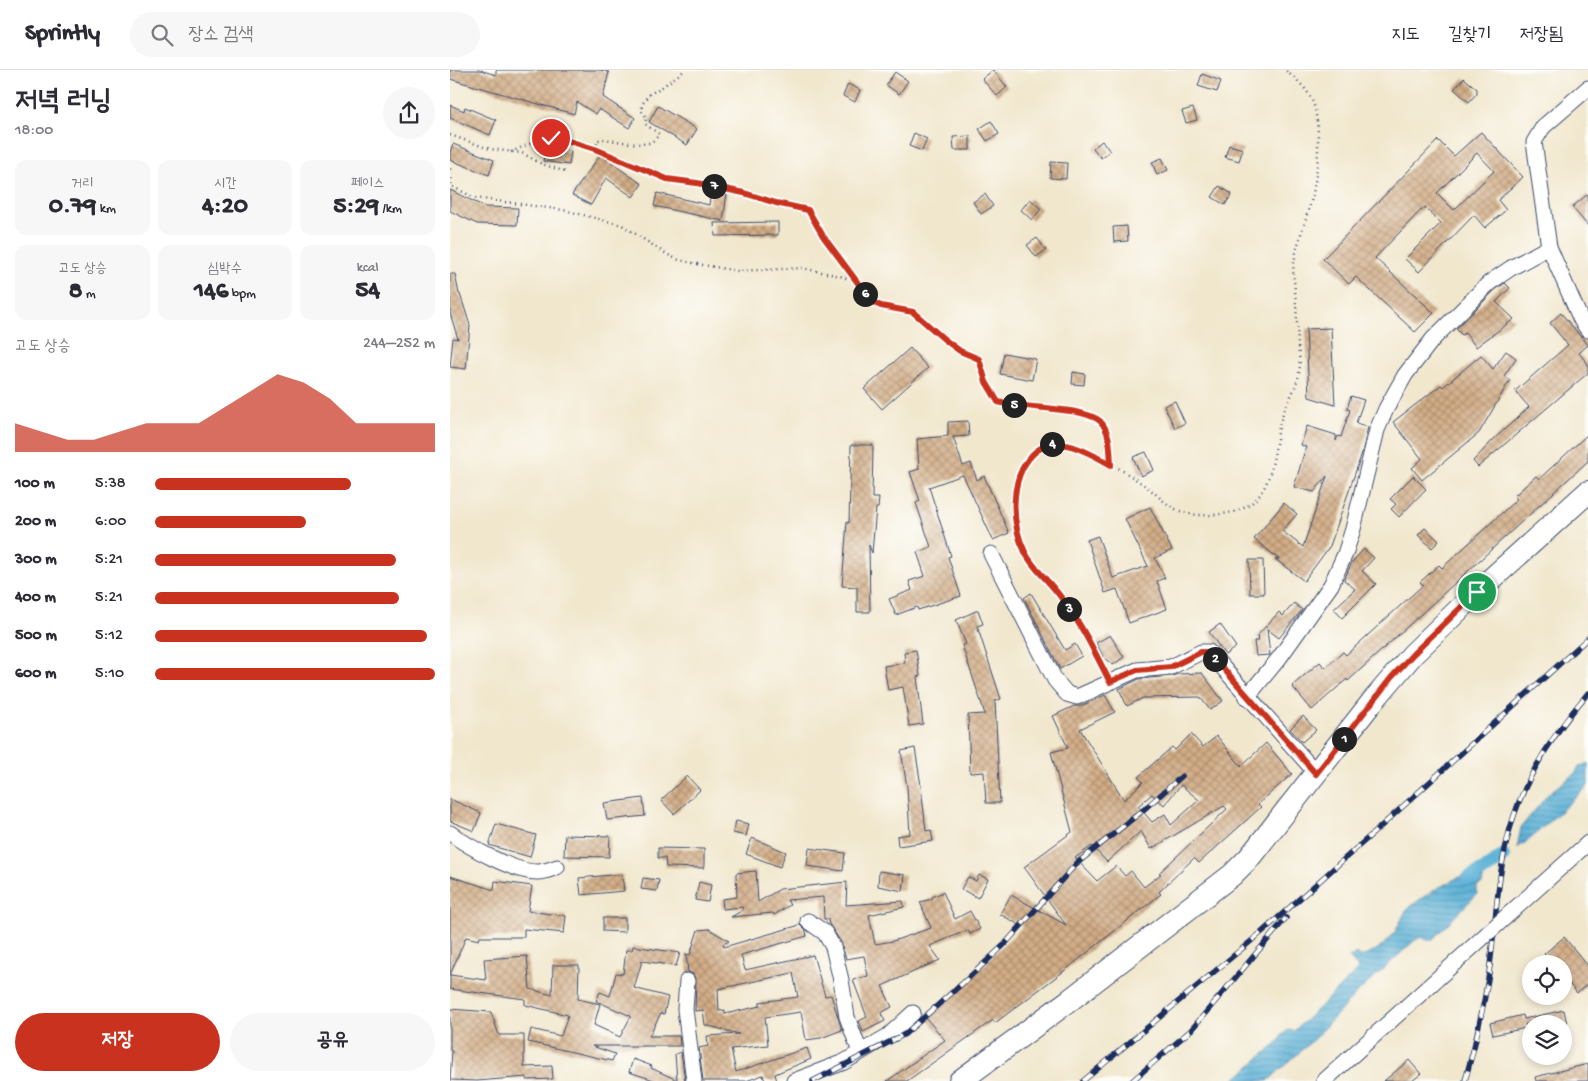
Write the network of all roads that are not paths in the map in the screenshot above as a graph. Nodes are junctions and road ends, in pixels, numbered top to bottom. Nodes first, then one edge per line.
1 (1588, 88) edge
2 (1549, 247) junction
3 (1588, 330) edge
4 (1588, 492) edge
5 (991, 554) dead end
6 (1247, 697) junction
7 (1316, 774) junction
8 (450, 834) edge
9 (1588, 843) edge
10 (557, 867) dead end
11 (808, 921) dead end
12 (687, 981) dead end
13 (913, 1013) dead end
14 (860, 1052) junction
15 (694, 1081) edge
16 (794, 1081) edge
17 (960, 1081) edge
18 (1324, 1081) edge

1 - 2 street
2 - 3 street
2 - 6 street
4 - 7 main road
5 - 6 street
6 - 7 street
7 - 17 main road
8 - 10 street
9 - 18 street, bridge
11 - 14 street
12 - 15 street
13 - 14 street
14 - 16 street

